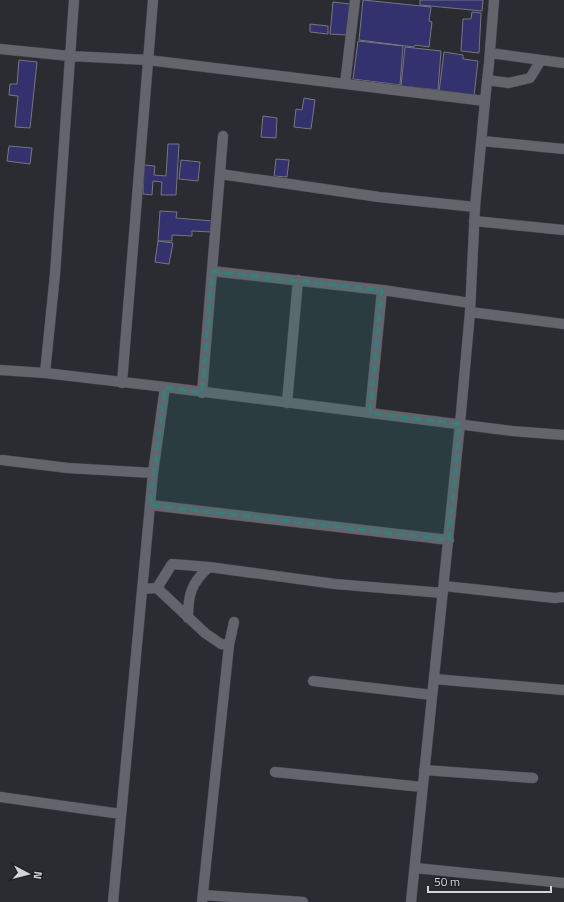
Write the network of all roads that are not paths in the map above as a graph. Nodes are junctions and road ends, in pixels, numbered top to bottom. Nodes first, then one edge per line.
1 (74, 0) edge
2 (153, 0) edge
3 (355, 0) edge
4 (494, 0) edge
5 (0, 49) edge
6 (490, 53) junction
7 (70, 56) junction
8 (148, 60) junction
9 (541, 60) junction
10 (564, 63) edge
11 (487, 80) junction
12 (345, 84) junction
13 (484, 101) junction
14 (223, 136) dead end
15 (482, 141) junction
16 (564, 149) edge
17 (220, 174) junction
18 (475, 207) junction
19 (474, 221) junction
20 (564, 230) edge
21 (212, 271) junction
22 (298, 280) junction
23 (382, 290) junction
24 (470, 307) junction
25 (564, 324) edge
26 (0, 370) edge
27 (45, 373) junction
28 (122, 383) junction
29 (165, 388) junction
30 (202, 393) junction
31 (287, 403) junction
32 (370, 413) junction
33 (460, 424) junction
34 (564, 435) edge
35 (2, 460) dead end
36 (153, 473) junction
37 (150, 505) junction
38 (449, 540) junction
39 (209, 567) junction
40 (143, 588) junction
41 (158, 588) junction
42 (444, 589) junction
43 (564, 597) edge
44 (188, 618) junction
45 (234, 622) dead end
46 (229, 645) junction
47 (434, 679) junction
48 (313, 681) dead end
49 (564, 690) edge
50 (432, 695) junction
51 (424, 770) junction
52 (275, 772) dead end
53 (532, 778) dead end
54 (422, 787) junction
55 (0, 797) edge
56 (121, 814) junction
57 (415, 868) junction
58 (564, 883) edge
59 (202, 898) edge
60 (286, 901) edge
61 (113, 902) edge
62 (302, 902) edge
63 (411, 902) edge

1 - 7 street
2 - 8 street
3 - 12 street
4 - 6 street
5 - 7 street
6 - 9 street
6 - 11 street
7 - 8 street
7 - 27 street
8 - 12 street
8 - 28 street
9 - 10 street
9 - 11 street
11 - 13 street
12 - 13 street
13 - 15 street
14 - 17 street
15 - 16 street
15 - 18 street
17 - 18 street
17 - 21 street
18 - 19 street
19 - 20 street
19 - 24 street
21 - 22 street
21 - 30 street
22 - 23 street
22 - 31 street
23 - 24 street
23 - 32 street
24 - 25 street
24 - 33 street
26 - 27 street
27 - 28 street
28 - 29 street
29 - 30 street
29 - 36 street
30 - 31 street
31 - 32 street
32 - 33 street
33 - 34 street
33 - 38 street
35 - 36 street
36 - 37 street
37 - 38 street
37 - 40 street
38 - 42 street
39 - 41 street
39 - 42 street
39 - 44 street
40 - 41 street
40 - 56 street
41 - 44 street
42 - 43 street
42 - 47 street
44 - 46 street
45 - 46 street
46 - 59 street
47 - 49 street
47 - 50 street
48 - 50 street
50 - 51 street
51 - 53 street
51 - 54 street
52 - 54 street
54 - 57 street
55 - 56 street
56 - 61 street
57 - 58 street
57 - 63 street
59 - 60 street
60 - 62 street

